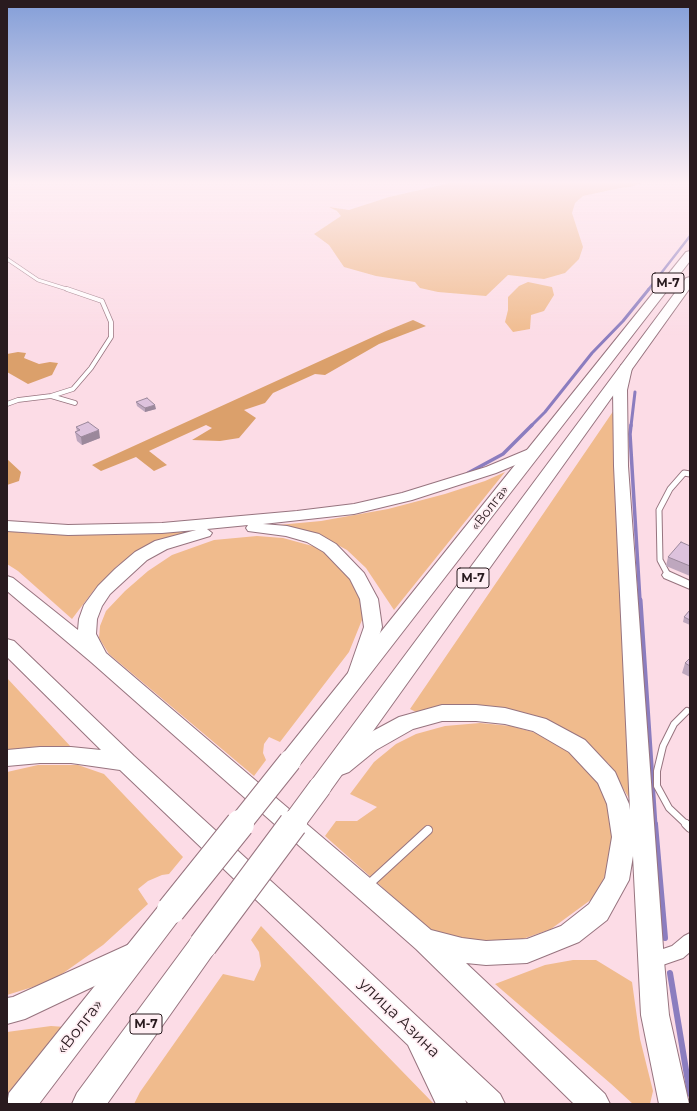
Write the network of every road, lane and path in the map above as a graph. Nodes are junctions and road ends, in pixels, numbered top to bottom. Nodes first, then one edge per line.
1 (690, 254) edge
2 (7, 259) edge
3 (690, 280) edge
4 (626, 368) junction
5 (51, 396) junction
6 (76, 403) dead end
7 (7, 404) edge
8 (534, 452) junction
9 (690, 474) edge
10 (7, 526) edge
11 (668, 575) joint
12 (7, 582) edge
13 (690, 585) edge
14 (7, 646) edge
15 (98, 657) junction
16 (358, 676) junction
17 (687, 711) dead end
18 (7, 758) edge
19 (126, 762) junction
20 (321, 785) junction
21 (690, 828) edge
22 (428, 830) dead end
23 (364, 888) junction
24 (425, 941) junction
25 (690, 941) edge
26 (139, 951) junction
27 (650, 962) junction
28 (7, 1011) edge
29 (417, 1035) junction
30 (135, 1040) junction
31 (20, 1104) edge
32 (88, 1104) edge
33 (108, 1104) edge
34 (452, 1104) edge
35 (490, 1104) edge
36 (595, 1104) edge
37 (674, 1104) edge

1 - 8 highway, «Волга» / М-7
2 - 5 lane
3 - 4 highway, «Волга» / М-7
4 - 20 highway, «Волга» / М-7
4 - 27 main road
5 - 6 lane
5 - 7 lane
8 - 10 main road
8 - 16 highway, «Волга» / М-7
9 - 11 lane
11 - 13 street
12 - 15 main road
14 - 19 main road, улица Азина
15 - 16 main road
15 - 23 main road
16 - 26 highway, «Волга» / М-7, bridge
17 - 21 lane
18 - 19 main road
19 - 29 main road, улица Азина
20 - 24 main road
20 - 30 highway, М-7, bridge
22 - 23 lane
23 - 24 main road
24 - 36 main road
25 - 27 street
26 - 28 main road
26 - 31 highway, «Волга» / М-7
27 - 37 main road
29 - 34 main road
29 - 35 main road, улица Азина
30 - 32 highway, М-7
30 - 33 main road

